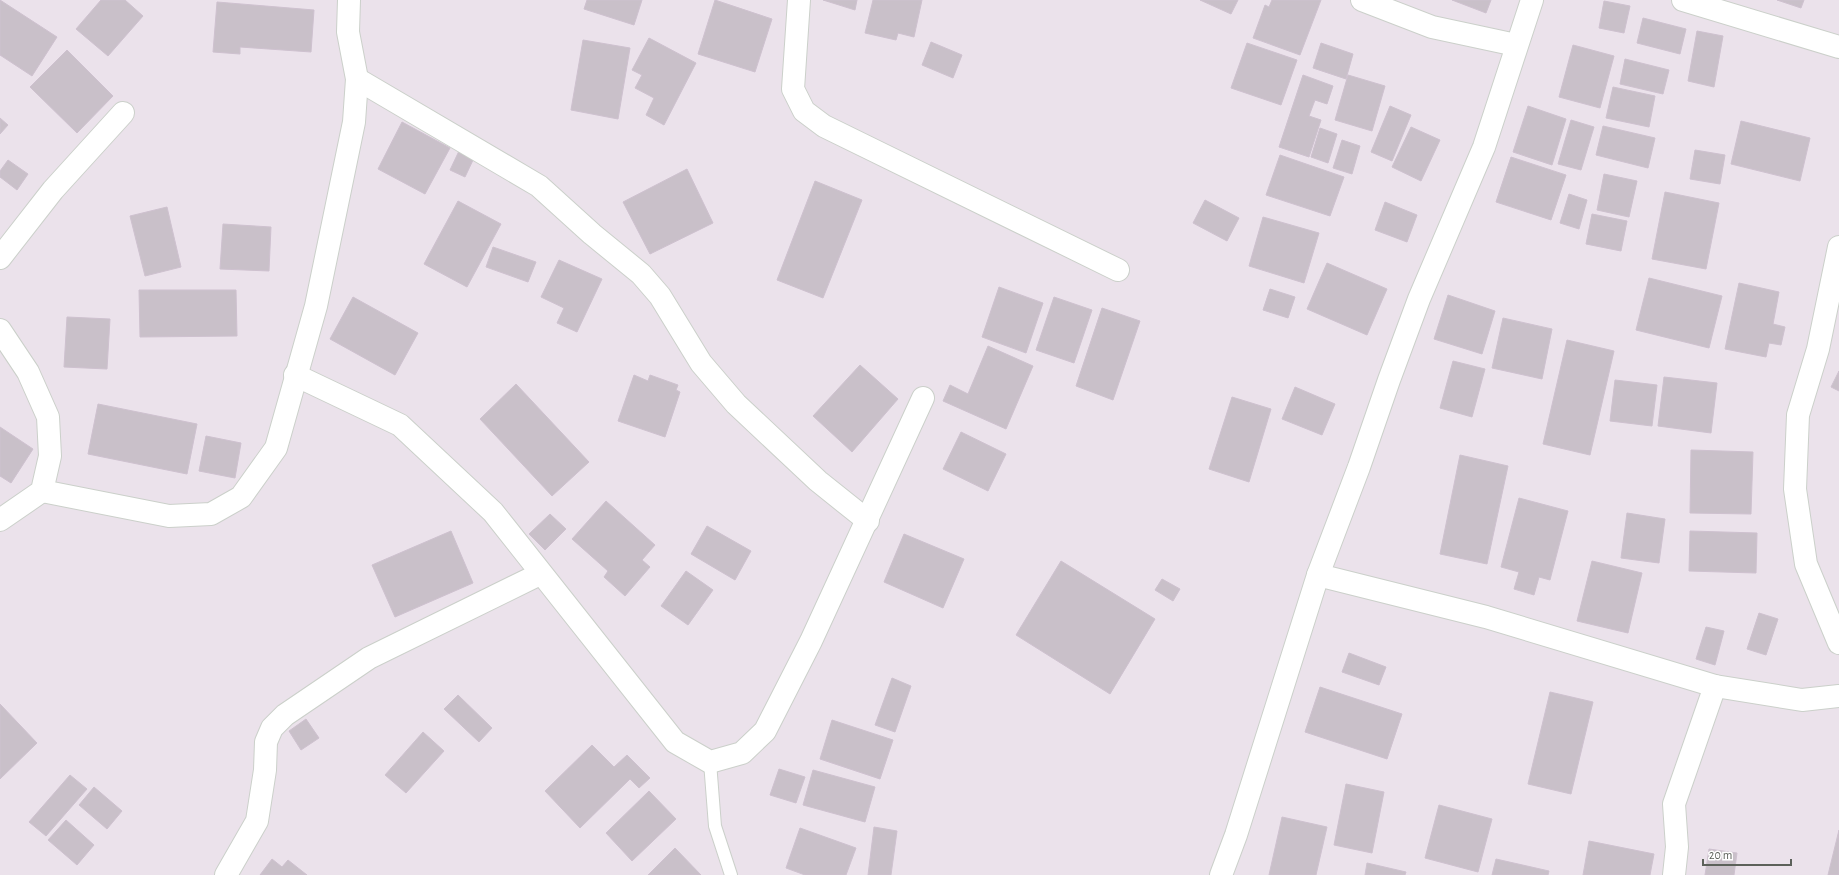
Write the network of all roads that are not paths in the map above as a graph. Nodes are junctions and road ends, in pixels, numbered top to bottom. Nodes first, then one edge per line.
1 (349, 0) edge
2 (799, 0) edge
3 (1362, 0) edge
4 (1532, 0) edge
5 (1683, 0) edge
6 (1516, 45) junction
7 (1839, 47) edge
8 (357, 79) junction
9 (123, 113) dead end
10 (1839, 247) edge
11 (0, 258) edge
12 (1118, 270) dead end
13 (1836, 283) edge
14 (0, 330) edge
15 (295, 375) junction
16 (923, 398) dead end
17 (42, 491) junction
18 (0, 520) edge
19 (868, 521) junction
20 (540, 574) junction
21 (1318, 575) junction
22 (1839, 643) edge
23 (1715, 686) junction
24 (1839, 696) edge
25 (710, 762) junction
26 (226, 875) edge
27 (731, 875) edge
28 (1221, 875) edge
29 (1674, 875) edge

1 - 8 street
2 - 12 street
3 - 6 street
4 - 6 street
5 - 7 street
6 - 21 street
8 - 15 street
8 - 19 street
9 - 11 street
10 - 13 street
13 - 22 street
14 - 17 street
15 - 17 street
15 - 20 street
16 - 19 street
17 - 18 street
19 - 25 street
20 - 25 street
20 - 26 street
21 - 23 street
21 - 28 street
23 - 24 street
23 - 29 street
25 - 27 lane

